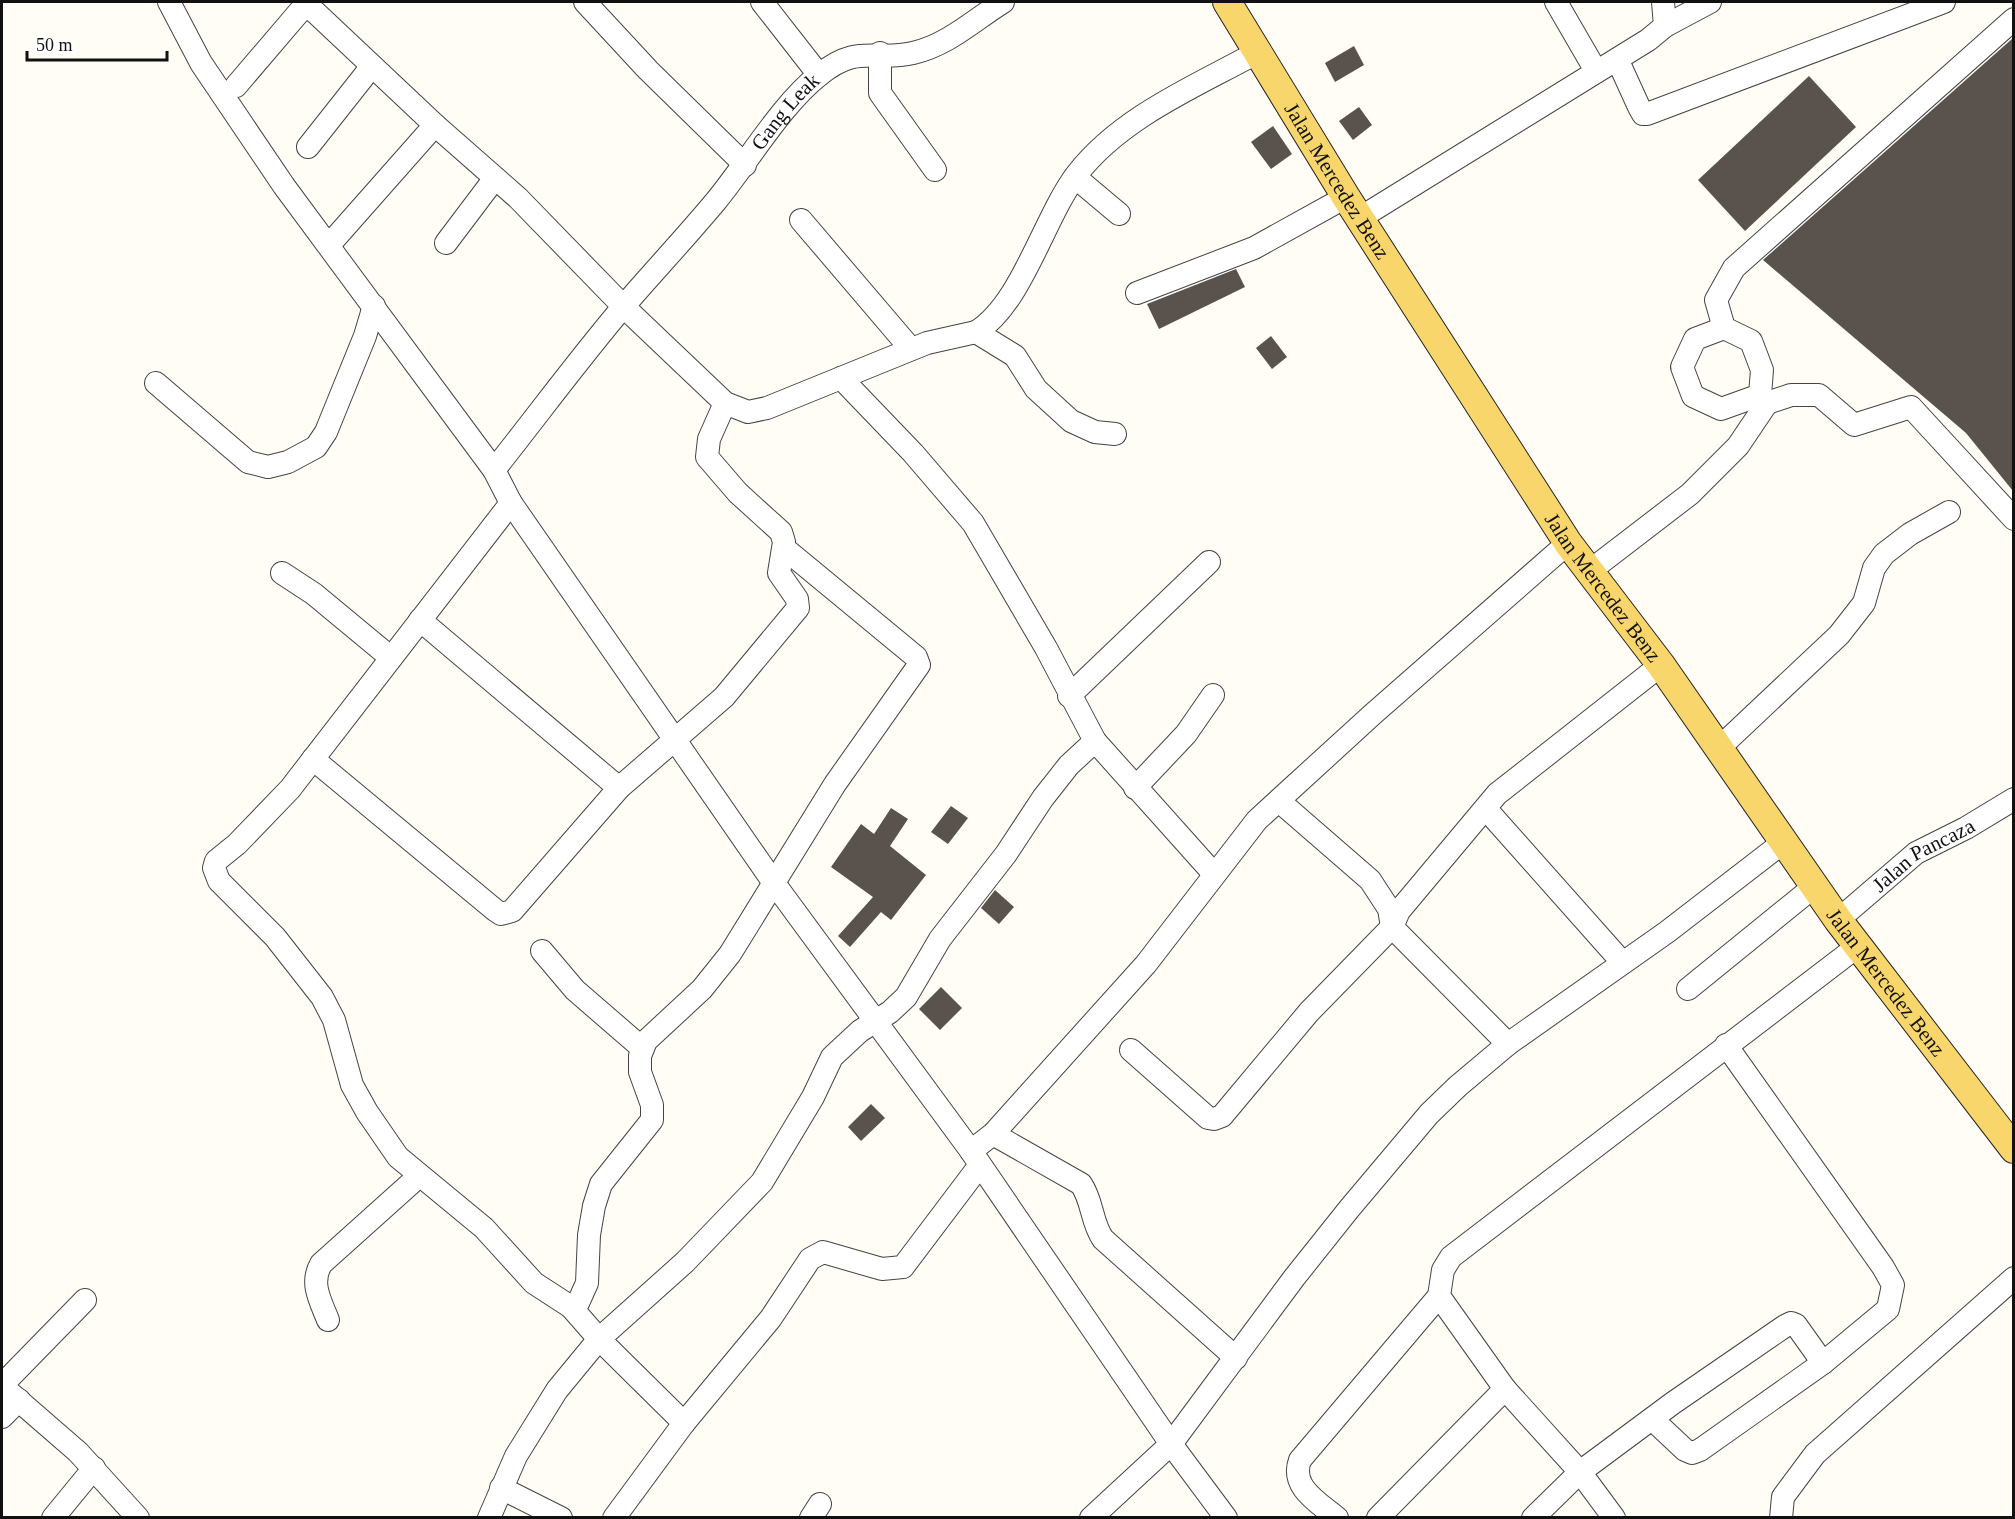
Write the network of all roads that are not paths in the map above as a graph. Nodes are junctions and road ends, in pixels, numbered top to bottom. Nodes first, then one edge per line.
1 (169, 2) edge
2 (585, 2) edge
3 (762, 2) edge
4 (1003, 2) edge
5 (1227, 2) edge
6 (1556, 2) edge
7 (1663, 2) edge
8 (1710, 2) edge
9 (1944, 2) edge
10 (2013, 19) edge
11 (1665, 26) junction
12 (1258, 52) junction
13 (880, 53) junction
14 (1618, 61) junction
15 (372, 66) junction
16 (1596, 70) junction
17 (819, 75) junction
18 (236, 86) dead end
19 (435, 125) junction
20 (308, 147) dead end
21 (745, 165) junction
22 (935, 170) dead end
23 (1075, 177) junction
24 (495, 178) junction
25 (1353, 207) junction
26 (1119, 214) dead end
27 (801, 220) dead end
28 (446, 243) dead end
29 (329, 245) junction
30 (1137, 293) dead end
31 (374, 306) junction
32 (623, 306) junction
33 (1724, 328) junction
34 (976, 332) junction
35 (911, 349) junction
36 (841, 378) junction
37 (156, 383) dead end
38 (1763, 399) junction
39 (725, 403) junction
40 (1115, 434) dead end
41 (494, 470) junction
42 (511, 503) junction
43 (1949, 512) dead end
44 (2013, 519) edge
45 (1568, 543) junction
46 (784, 548) junction
47 (1209, 562) dead end
48 (1591, 570) junction
49 (282, 573) dead end
50 (420, 620) junction
51 (390, 657) junction
52 (1661, 665) junction
53 (1213, 694) dead end
54 (1069, 696) junction
55 (676, 738) junction
56 (1095, 741) junction
57 (1718, 749) junction
58 (313, 759) junction
59 (619, 788) junction
60 (1135, 788) junction
61 (2013, 799) edge
62 (1280, 801) junction
63 (1486, 809) junction
64 (1785, 841) junction
65 (1214, 874) junction
66 (774, 883) junction
67 (1816, 885) junction
68 (1838, 920) junction
69 (1392, 927) junction
70 (1858, 946) junction
71 (542, 951) dead end
72 (1622, 962) junction
73 (1688, 989) dead end
74 (877, 1021) junction
75 (1508, 1044) junction
76 (1726, 1045) junction
77 (642, 1048) junction
78 (1131, 1050) dead end
79 (993, 1134) junction
80 (2013, 1149) edge
81 (976, 1158) junction
82 (419, 1176) junction
83 (2013, 1278) edge
84 (1439, 1296) junction
85 (85, 1300) dead end
86 (571, 1307) junction
87 (328, 1320) dead end
88 (599, 1339) junction
89 (1236, 1359) junction
90 (1823, 1363) junction
91 (2, 1385) edge
92 (1505, 1389) junction
93 (19, 1400) junction
94 (2, 1417) edge
95 (1652, 1419) junction
96 (684, 1423) junction
97 (1171, 1444) junction
98 (94, 1468) junction
99 (1580, 1472) junction
100 (501, 1488) junction
101 (53, 1518) edge
102 (138, 1518) edge
103 (489, 1518) edge
104 (561, 1518) edge
105 (614, 1518) edge
106 (1091, 1518) edge
107 (1226, 1518) edge
108 (1337, 1518) edge
109 (1378, 1518) edge
110 (1533, 1518) edge
111 (1614, 1518) edge
112 (1781, 1518) edge

1 - 29 street
2 - 21 street
3 - 17 street
4 - 13 street, Gang Leak
5 - 12 main road, Jalan Mercedez Benz
6 - 16 street
7 - 11 street
8 - 11 street
9 - 14 street
10 - 33 street
11 - 14 street
12 - 23 street
12 - 25 main road, Jalan Mercedez Benz
13 - 17 street, Gang Leak
13 - 22 street
14 - 16 street
15 - 18 street
15 - 19 street
15 - 20 street
16 - 25 street
17 - 21 street, Gang Leak
19 - 24 street
19 - 29 street
21 - 32 street, Gang Leak
23 - 26 street
23 - 34 street
24 - 28 street
24 - 32 street
25 - 30 street
25 - 45 main road, Jalan Mercedez Benz
27 - 35 street
29 - 31 street
31 - 37 street
31 - 41 street
32 - 39 street
32 - 41 street, Gang Leak
33 - 38 street
33 - 38 street
34 - 35 street
34 - 40 street
35 - 36 street
36 - 39 street
36 - 54 street
38 - 44 street
38 - 48 street
39 - 46 street
41 - 42 street
42 - 50 street
42 - 55 street
43 - 57 street
45 - 48 main road, Jalan Mercedez Benz
45 - 62 street
46 - 55 street
46 - 66 street
47 - 54 street
48 - 52 main road, Jalan Mercedez Benz
49 - 51 street
50 - 51 street
50 - 59 street
51 - 58 street
52 - 57 main road, Jalan Mercedez Benz
52 - 63 street
53 - 60 street
54 - 56 street
55 - 59 street
55 - 66 street
56 - 60 street
56 - 74 street
57 - 64 main road, Jalan Mercedez Benz
58 - 59 street
58 - 82 street
60 - 65 street
61 - 68 street, Jalan Pancaza
62 - 65 street
62 - 69 street
63 - 69 street
63 - 72 street
64 - 67 main road, Jalan Mercedez Benz
64 - 72 street
65 - 79 street
66 - 74 street
66 - 77 street
67 - 68 main road, Jalan Mercedez Benz
67 - 73 street
68 - 70 main road, Jalan Mercedez Benz
69 - 75 street
69 - 78 street
70 - 76 street
70 - 80 main road, Jalan Mercedez Benz
71 - 77 street
72 - 75 street
74 - 81 street
74 - 88 street
75 - 89 street
76 - 84 street
76 - 90 street
77 - 86 street
79 - 81 street
79 - 89 street
81 - 96 street
81 - 97 street
82 - 86 street
82 - 87 street
83 - 112 street
84 - 92 street
84 - 108 street
85 - 91 street
86 - 88 street
88 - 96 street
88 - 100 street
89 - 97 street
90 - 95 street
90 - 95 street
91 - 93 street
92 - 99 street
92 - 109 street
93 - 94 street
93 - 98 street
95 - 99 street
96 - 105 street
97 - 106 street
97 - 107 street
98 - 101 street
98 - 102 street
99 - 110 street
99 - 111 street
100 - 103 street
100 - 104 street

